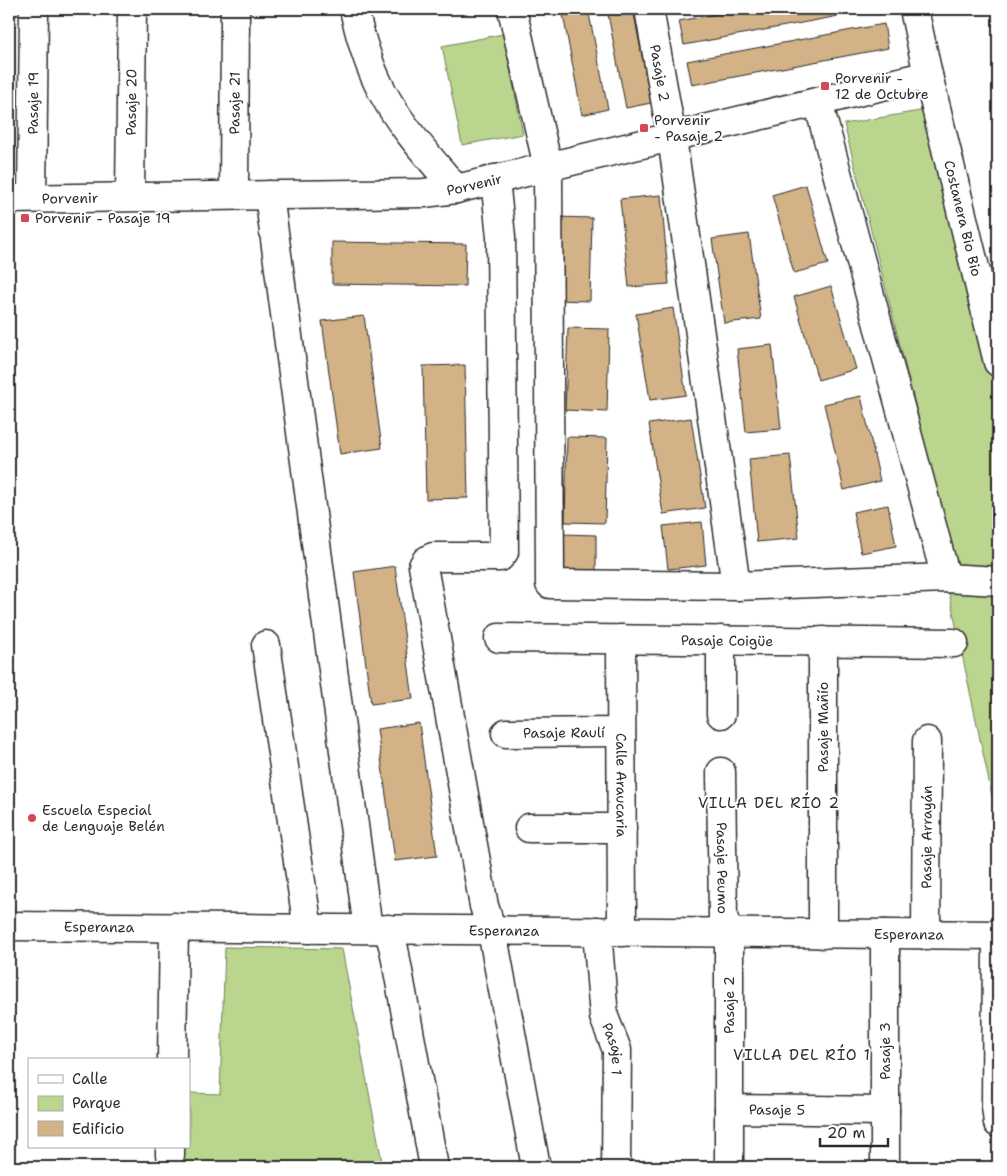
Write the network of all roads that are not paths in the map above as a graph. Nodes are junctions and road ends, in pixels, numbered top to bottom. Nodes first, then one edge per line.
1 (34, 9) edge
2 (132, 9) edge
3 (234, 9) edge
4 (354, 9) edge
5 (512, 9) edge
6 (649, 9) edge
7 (914, 9) edge
8 (928, 75) junction
9 (818, 102) junction
10 (672, 138) junction
11 (548, 167) junction
12 (496, 179) junction
13 (456, 189) junction
14 (234, 195) junction
15 (269, 195) junction
16 (130, 196) junction
17 (20, 198) edge
18 (998, 362) edge
19 (946, 578) junction
20 (998, 581) edge
21 (736, 586) junction
22 (499, 638) dead end
23 (621, 639) junction
24 (722, 640) junction
25 (824, 641) junction
26 (954, 643) dead end
27 (266, 645) dead end
28 (721, 714) dead end
29 (621, 732) junction
30 (506, 733) dead end
31 (927, 741) dead end
32 (721, 772) dead end
33 (529, 828) dead end
34 (622, 828) junction
35 (9, 926) edge
36 (174, 927) junction
37 (308, 929) junction
38 (378, 929) junction
39 (492, 931) junction
40 (610, 932) junction
41 (729, 933) junction
42 (823, 934) junction
43 (885, 934) junction
44 (926, 935) junction
45 (998, 936) edge
46 (172, 1058) edge
47 (729, 1109) junction
48 (885, 1111) junction
49 (998, 1123) edge
50 (434, 1167) edge
51 (536, 1167) edge
52 (616, 1167) edge
53 (729, 1167) edge
54 (885, 1167) edge

1 - 17 street, Pasaje 19
2 - 16 street, Pasaje 20
3 - 14 street, Pasaje 21
4 - 13 street
5 - 11 street
6 - 10 street, Pasaje 2
7 - 8 street, Costanera Bio Bio
8 - 9 street, Porvenir
8 - 18 street, Costanera Bio Bio
9 - 10 street, Porvenir
9 - 19 street
10 - 11 street, Porvenir
10 - 21 street, Pasaje 2
11 - 12 street, Porvenir
11 - 21 street
12 - 13 street, Porvenir
12 - 39 street
13 - 15 street, Porvenir
14 - 15 street, Porvenir
14 - 16 street, Porvenir
15 - 38 street
16 - 17 street, Porvenir
19 - 20 street
19 - 21 street
22 - 23 street, Pasaje Coigüe
23 - 24 street, Pasaje Coigüe
23 - 29 street, Calle Araucaria
24 - 25 street, Pasaje Coigüe
24 - 28 street
25 - 26 street, Pasaje Coigüe
25 - 42 street, Pasaje Mañío
27 - 37 street
29 - 30 street, Pasaje Raulí
29 - 34 street, Calle Araucaria
31 - 44 street, Pasaje Arrayán
32 - 41 street, Pasaje Peumo
33 - 34 street
34 - 40 street, Calle Araucaria
35 - 36 street, Esperanza
36 - 37 street, Esperanza
36 - 46 street
37 - 38 street, Esperanza
38 - 39 street, Esperanza
38 - 50 street
39 - 40 street, Esperanza
39 - 51 street
40 - 41 street, Esperanza
40 - 52 street, Pasaje 1
41 - 42 street, Esperanza
41 - 47 street, Pasaje 2
42 - 43 street, Esperanza
43 - 44 street, Esperanza
43 - 48 street, Pasaje 3
44 - 45 street, Esperanza
45 - 49 street
47 - 48 street, Pasaje 5
47 - 53 street, Pasaje 2
48 - 54 street, Pasaje 3

